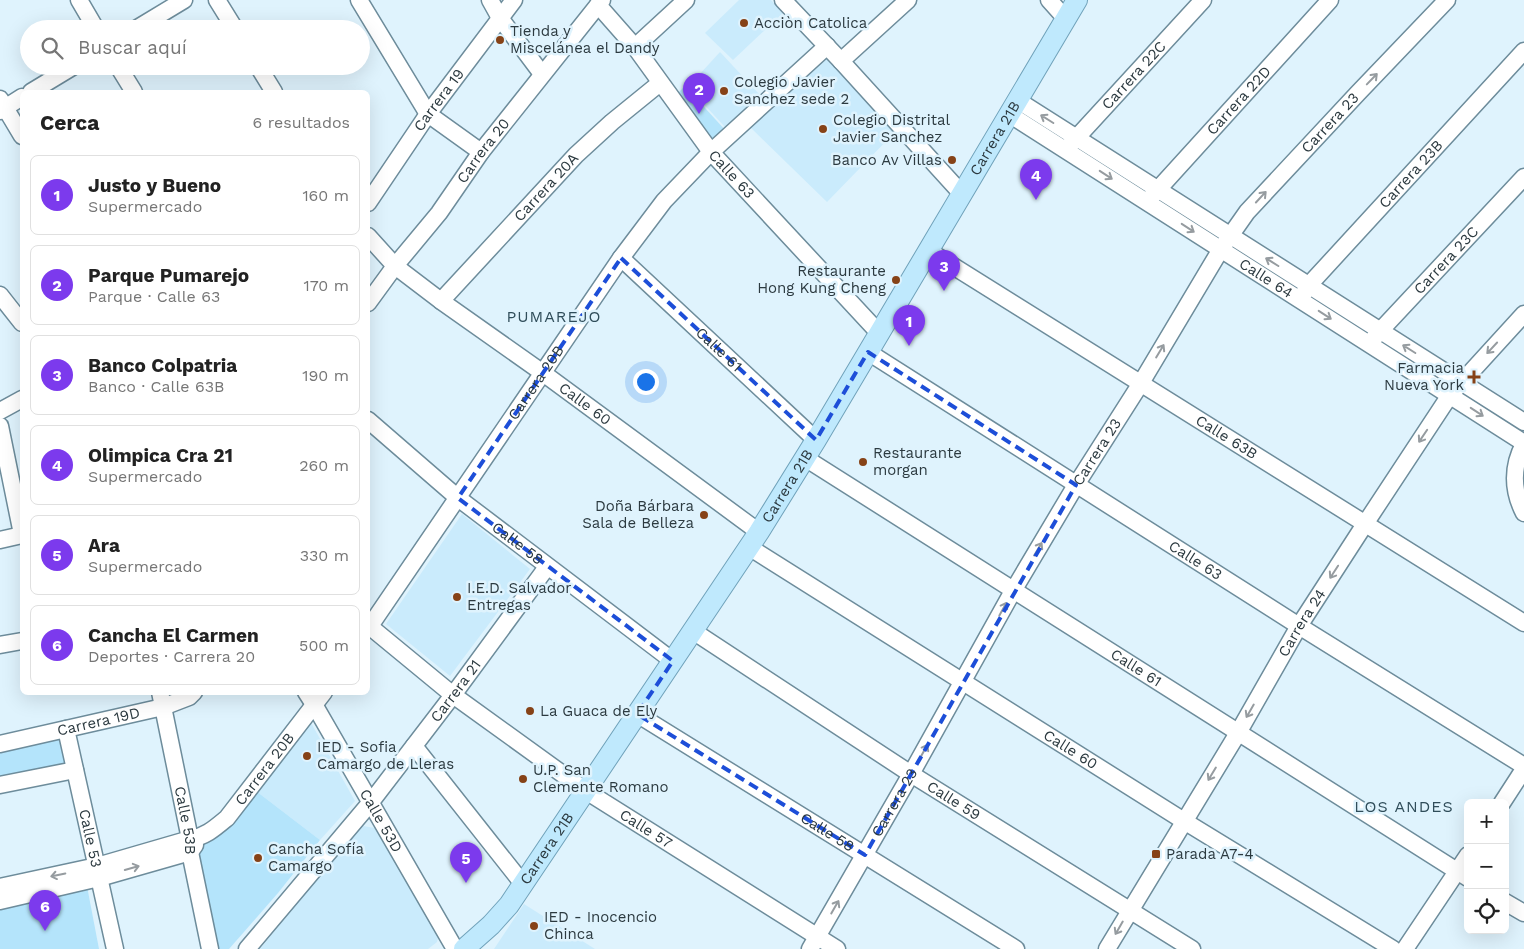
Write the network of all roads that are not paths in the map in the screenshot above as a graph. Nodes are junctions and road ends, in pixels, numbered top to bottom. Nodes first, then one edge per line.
1 (78, 0) edge
2 (184, 0) edge
3 (217, 0) edge
4 (359, 0) edge
5 (490, 0) edge
6 (514, 0) edge
7 (686, 0) edge
8 (783, 0) edge
9 (908, 0) edge
10 (1049, 0) edge
11 (1077, 0) edge
12 (1203, 0) edge
13 (1330, 0) edge
14 (1447, 0) edge
15 (600, 2) edge
16 (500, 18) junction
17 (1066, 19) junction
18 (90, 20) edge
19 (151, 20) edge
20 (229, 20) edge
21 (827, 46) junction
22 (636, 47) junction
23 (1524, 51) edge
24 (841, 61) junction
25 (542, 74) junction
26 (59, 75) edge
27 (124, 75) edge
28 (264, 75) edge
29 (660, 83) junction
30 (33, 90) edge
31 (133, 90) edge
32 (273, 90) edge
33 (20, 98) edge
34 (2, 106) edge
35 (1013, 107) junction
36 (428, 114) junction
37 (20, 133) edge
38 (1071, 144) junction
39 (480, 152) junction
40 (711, 152) junction
41 (1524, 177) edge
42 (962, 194) junction
43 (1152, 195) junction
44 (370, 200) edge
45 (370, 238) edge
46 (1226, 242) junction
47 (929, 251) junction
48 (621, 258) junction
49 (395, 266) junction
50 (1304, 292) junction
51 (0, 295) edge
52 (370, 300) edge
53 (440, 301) junction
54 (1524, 314) edge
55 (20, 320) edge
56 (1380, 330) junction
57 (879, 333) junction
58 (1370, 344) junction
59 (868, 352) junction
60 (543, 373) junction
61 (1461, 382) junction
62 (1141, 383) junction
63 (1450, 395) junction
64 (20, 400) edge
65 (0, 411) edge
66 (370, 422) edge
67 (1524, 422) edge
68 (0, 426) edge
69 (816, 440) junction
70 (1524, 443) edge
71 (805, 458) junction
72 (1076, 485) junction
73 (458, 498) junction
74 (1524, 513) edge
75 (20, 524) edge
76 (1365, 524) junction
77 (20, 535) edge
78 (0, 540) edge
79 (754, 540) junction
80 (548, 568) junction
81 (1013, 591) junction
82 (1524, 623) edge
83 (370, 624) edge
84 (1299, 626) junction
85 (370, 629) edge
86 (693, 631) junction
87 (20, 641) edge
88 (0, 645) edge
89 (673, 662) junction
90 (963, 682) junction
91 (192, 695) edge
92 (454, 695) junction
93 (315, 697) edge
94 (162, 700) edge
95 (637, 714) junction
96 (66, 729) junction
97 (1238, 733) junction
98 (0, 744) edge
99 (414, 746) junction
100 (1524, 768) edge
101 (75, 770) junction
102 (911, 774) junction
103 (0, 785) edge
104 (586, 791) junction
105 (1505, 799) edge
106 (371, 802) junction
107 (1184, 821) junction
108 (193, 843) junction
109 (864, 855) junction
110 (98, 872) junction
111 (1462, 875) edge
112 (523, 884) junction
113 (0, 887) edge
114 (0, 901) edge
115 (1509, 904) edge
116 (1129, 910) junction
117 (1524, 913) edge
118 (814, 943) edge
119 (115, 949) edge
120 (210, 949) edge
121 (247, 949) edge
122 (455, 949) edge
123 (464, 949) edge
124 (837, 949) edge
125 (1016, 949) edge
126 (1107, 949) edge
127 (1192, 949) edge
128 (1393, 949) edge
129 (1405, 949) edge

1 - 18 street
2 - 19 street
3 - 20 street
4 - 36 street
5 - 16 street
6 - 16 street, Carrera 19
7 - 22 street
8 - 21 street
9 - 24 street
10 - 17 street
11 - 17 main road, Carrera 21B
12 - 38 street, Carrera 22C
13 - 43 street, Carrera 22D
46 -> 14 street, Carrera 23
15 - 22 street, Calle 63
15 - 25 street, Carrera 20
16 - 25 street
16 - 36 street, Carrera 19
17 - 35 main road, Carrera 21B
21 - 24 street
21 - 40 street, Carrera 20B
22 - 29 street, Calle 63
23 - 50 street, Carrera 23B
24 - 42 street
25 - 39 street, Carrera 20
26 - 30 street
27 - 31 street
28 - 32 street
29 - 40 street, Calle 63
29 - 53 street, Carrera 20A
33 - 34 street
34 - 37 street
35 - 38 street, Calle 64
35 - 42 main road, Carrera 21B
36 - 39 street
36 - 44 street, Carrera 19
38 - 43 street, Calle 64
39 - 49 street, Carrera 20
40 - 48 street, Carrera 20B
40 - 57 street, Calle 63
41 - 56 street, Carrera 23C
42 - 47 main road, Carrera 21B
43 - 46 street, Calle 64
45 - 49 street, Calle 60
46 - 50 street, Calle 64
62 -> 46 street, Carrera 23
47 - 57 main road, Carrera 21B
47 - 62 street, Calle 63B
48 - 60 street, Carrera 20B
48 - 69 street, Calle 61
49 - 52 street, Carrera 20
49 - 53 street, Calle 60
50 - 56 street, Calle 64
50 -> 58 street, Calle 64
51 - 55 street
53 - 60 street, Calle 60
54 -> 61 street, Carrera 24
56 - 58 street, Carrera 23C
61 -> 56 street, Calle 64
57 - 59 main road, Carrera 21B
58 - 63 street, Calle 64
59 - 69 main road, Carrera 21B
59 - 72 street, Calle 63
60 - 73 street, Carrera 20B
60 - 79 street, Calle 60
61 - 63 street, Carrera 24
61 - 67 street, Calle 64
62 - 72 street, Carrera 23
62 - 76 street, Calle 63B
63 -> 70 street, Calle 64
63 -> 76 street, Carrera 24
64 - 65 street
66 - 73 street, Calle 58
68 - 75 street
69 - 71 main road, Carrera 21B
70 - 74 street
71 - 79 main road, Carrera 21B
71 - 81 street, Calle 61
81 -> 72 street, Carrera 23
72 - 84 street, Calle 63
73 - 80 street, Calle 58
73 - 83 street, Carrera 20B
76 - 82 street, Calle 63B
76 -> 84 street, Carrera 24
77 - 78 street
79 - 86 main road, Carrera 21B
79 - 90 street, Calle 60
80 - 89 street, Calle 58
80 - 92 street, Carrera 21
90 -> 81 street, Carrera 23
81 - 97 street, Calle 61
84 -> 97 street, Carrera 24
84 - 100 street, Calle 63
85 - 92 street, Calle 57
86 - 89 main road, Carrera 21B
86 - 102 street, Calle 59
87 - 88 street
89 - 95 main road, Carrera 21B
102 -> 90 street, Carrera 23
90 - 107 street, Calle 60
91 - 94 street, Carrera 19D
92 - 99 street, Carrera 21
92 - 104 street, Calle 57
93 - 106 street, Calle 53D
93 - 108 street, Carrera 20B
94 - 96 street, Carrera 19D
94 - 108 street, Calle 53B
95 - 104 main road, Carrera 21B
95 - 109 street, Calle 58
96 - 98 street, Carrera 19D
96 - 101 street, Calle 53
97 -> 107 street, Carrera 24
97 - 111 street, Calle 61
99 - 106 street, Carrera 21
99 - 112 street
100 - 105 street
101 - 103 street
101 - 110 street, Calle 53
102 - 109 street, Carrera 23
102 - 116 street, Calle 59
104 - 112 main road, Carrera 21B
104 - 118 street, Calle 57
106 - 121 street, Carrera 21
106 - 122 street, Calle 53D
107 - 116 street, Carrera 24
107 - 128 street, Calle 60
108 - 110 street
108 - 120 street, Calle 53B
118 -> 109 street, Carrera 23
109 - 125 street, Calle 58
110 -> 113 street
110 - 114 street
110 - 119 street, Calle 53
111 - 129 street
112 - 123 main road, Carrera 21B
115 - 117 street
116 -> 126 street, Carrera 24
116 - 127 street, Calle 59
118 - 124 street, Calle 57

